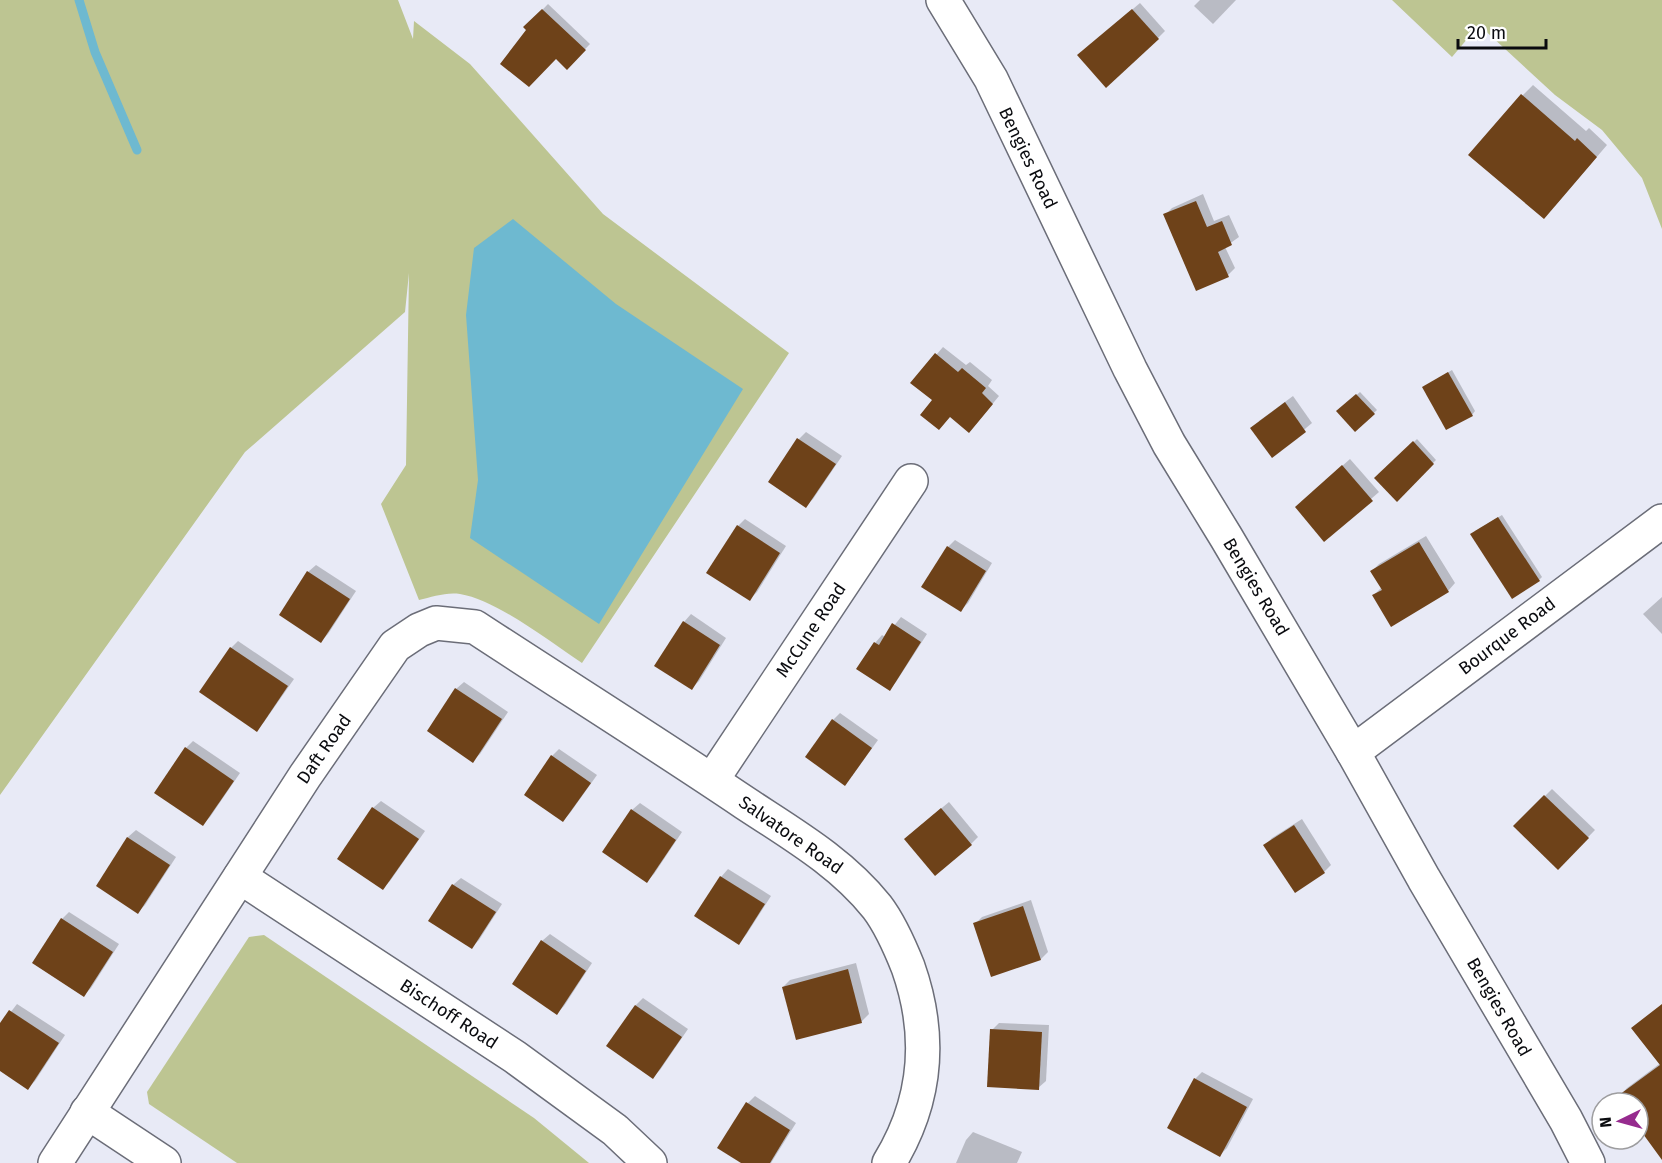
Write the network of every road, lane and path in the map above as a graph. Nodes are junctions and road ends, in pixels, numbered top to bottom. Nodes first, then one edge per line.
1 (943, 0) edge
2 (911, 481) dead end
3 (1662, 521) edge
4 (1353, 752) junction
5 (712, 780) junction
6 (240, 877) junction
7 (87, 1112) junction
8 (55, 1163) edge
9 (164, 1163) edge
10 (650, 1163) edge
11 (889, 1163) edge
12 (1588, 1163) edge

1 - 4 street, Bengies Road
2 - 5 street, McCune Road
3 - 4 street, Bourque Road
4 - 12 street, Bengies Road
5 - 6 street, Daft Road
5 - 11 street, Salvatore Road
6 - 7 street, Daft Road
6 - 10 street, Bischoff Road
7 - 8 street, Daft Road
7 - 9 street

